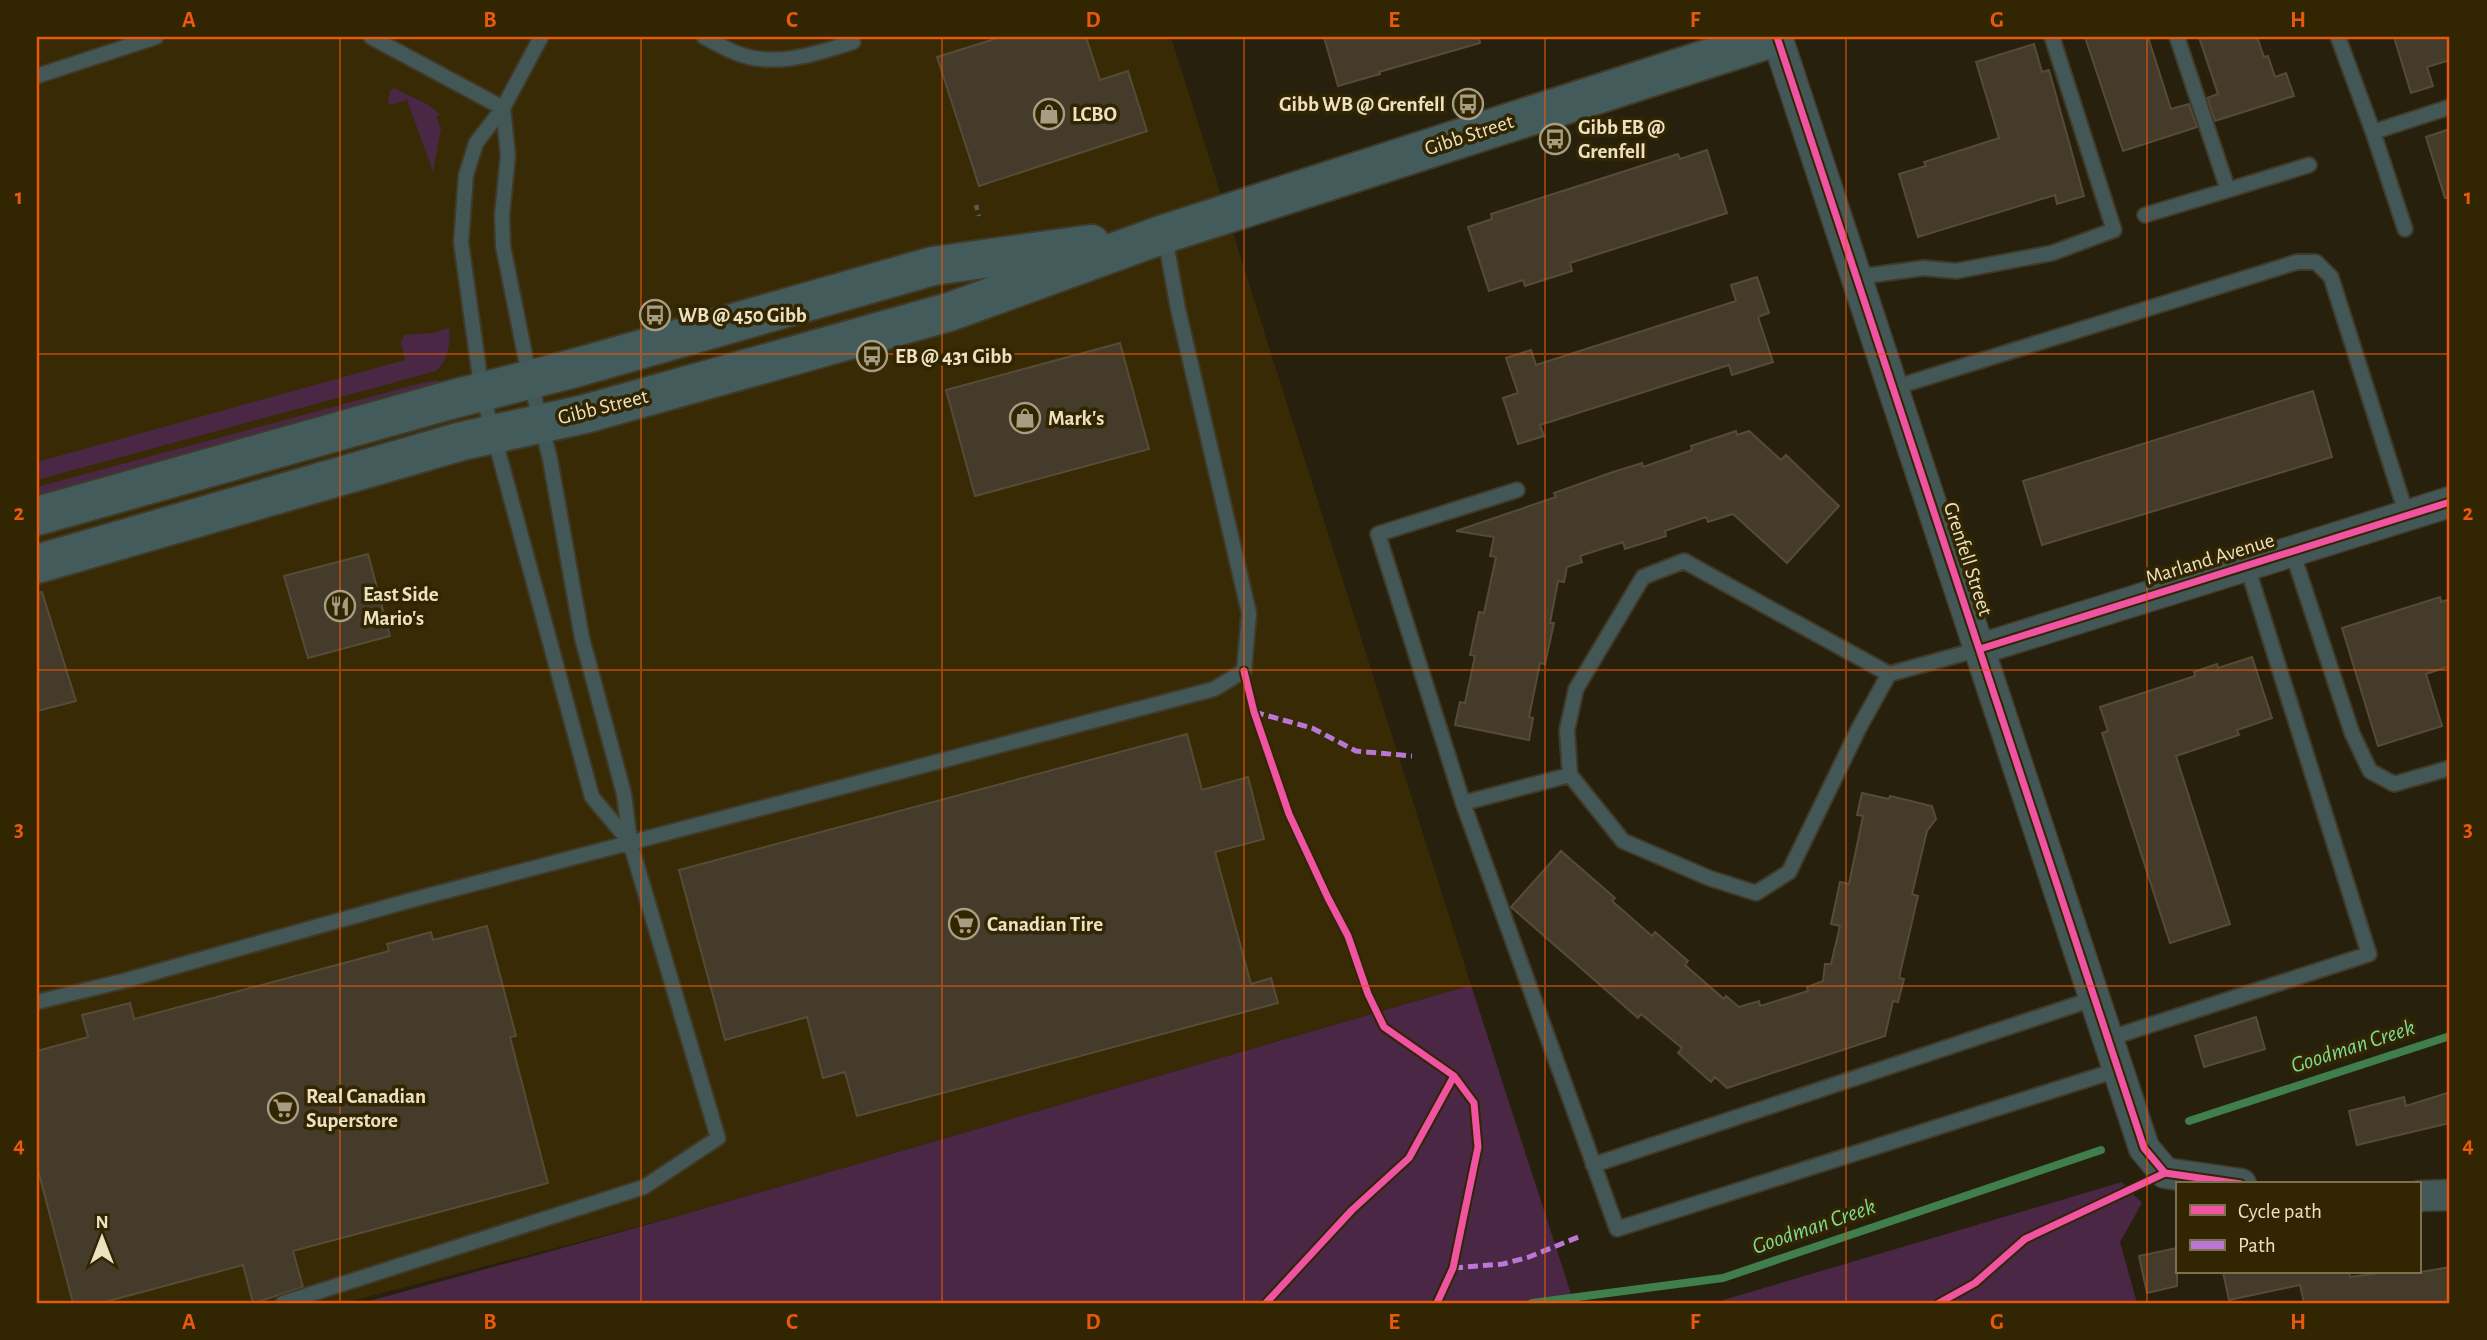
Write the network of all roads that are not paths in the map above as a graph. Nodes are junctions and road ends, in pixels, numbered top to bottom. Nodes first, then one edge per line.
1 (156, 37) edge
2 (371, 37) edge
3 (541, 37) edge
4 (704, 37) edge
5 (1776, 37) edge
6 (2052, 37) edge
7 (2177, 37) edge
8 (2338, 37) edge
9 (853, 42) dead end
10 (37, 76) edge
11 (2450, 107) edge
12 (503, 108) junction
13 (2373, 132) junction
14 (2309, 165) dead end
15 (2228, 190) junction
16 (2145, 215) dead end
17 (2404, 229) dead end
18 (1164, 234) junction
19 (1857, 277) junction
20 (530, 380) junction
21 (1893, 388) junction
22 (482, 392) junction
23 (542, 423) junction
24 (492, 433) junction
25 (1517, 490) dead end
26 (2450, 502) edge
27 (37, 516) edge
28 (2407, 516) junction
29 (2292, 551) junction
30 (37, 564) edge
31 (2247, 566) junction
32 (1980, 649) junction
33 (1889, 674) junction
34 (2450, 768) edge
35 (1570, 775) junction
36 (1463, 803) junction
37 (630, 842) junction
38 (2093, 999) junction
39 (37, 1002) edge
40 (2107, 1039) junction
41 (2117, 1070) junction
42 (1593, 1165) junction
43 (2227, 1182) edge
44 (2450, 1195) edge
45 (2420, 1196) edge
46 (283, 1303) edge

1 - 10 lane
2 - 12 lane
3 - 12 lane
4 - 9 lane
5 - 18 main road, Gibb Street
5 - 19 street, Grenfell Street
6 - 19 lane
7 - 15 lane
8 - 13 lane
11 - 13 lane
12 - 20 lane
12 - 22 lane
13 - 17 lane
14 - 15 lane
15 - 16 lane
18 - 20 main road, Gibb Street
18 - 23 main road, Gibb Street
18 - 37 lane
19 - 21 street, Grenfell Street
20 - 22 main road, Gibb Street
20 - 23 lane
21 - 28 lane
21 - 32 street, Grenfell Street
22 - 24 lane
22 - 27 main road, Gibb Street
23 - 24 main road, Gibb Street
23 - 37 lane
24 - 30 main road, Gibb Street
24 - 37 lane
25 - 36 lane
26 - 28 street, Marland Avenue
28 - 29 street, Marland Avenue
29 - 31 street, Marland Avenue
29 - 34 lane
31 - 32 street, Marland Avenue
31 - 40 lane
32 - 33 lane
32 - 38 street, Grenfell Street
33 - 35 lane
33 - 35 lane
35 - 36 lane
36 - 42 lane
37 - 39 lane
37 - 46 lane
38 - 40 street, Grenfell Street
38 - 42 lane
40 - 41 street, Grenfell Street
41 - 42 lane
41 - 43 street, Grenfell Street
44 - 45 street

